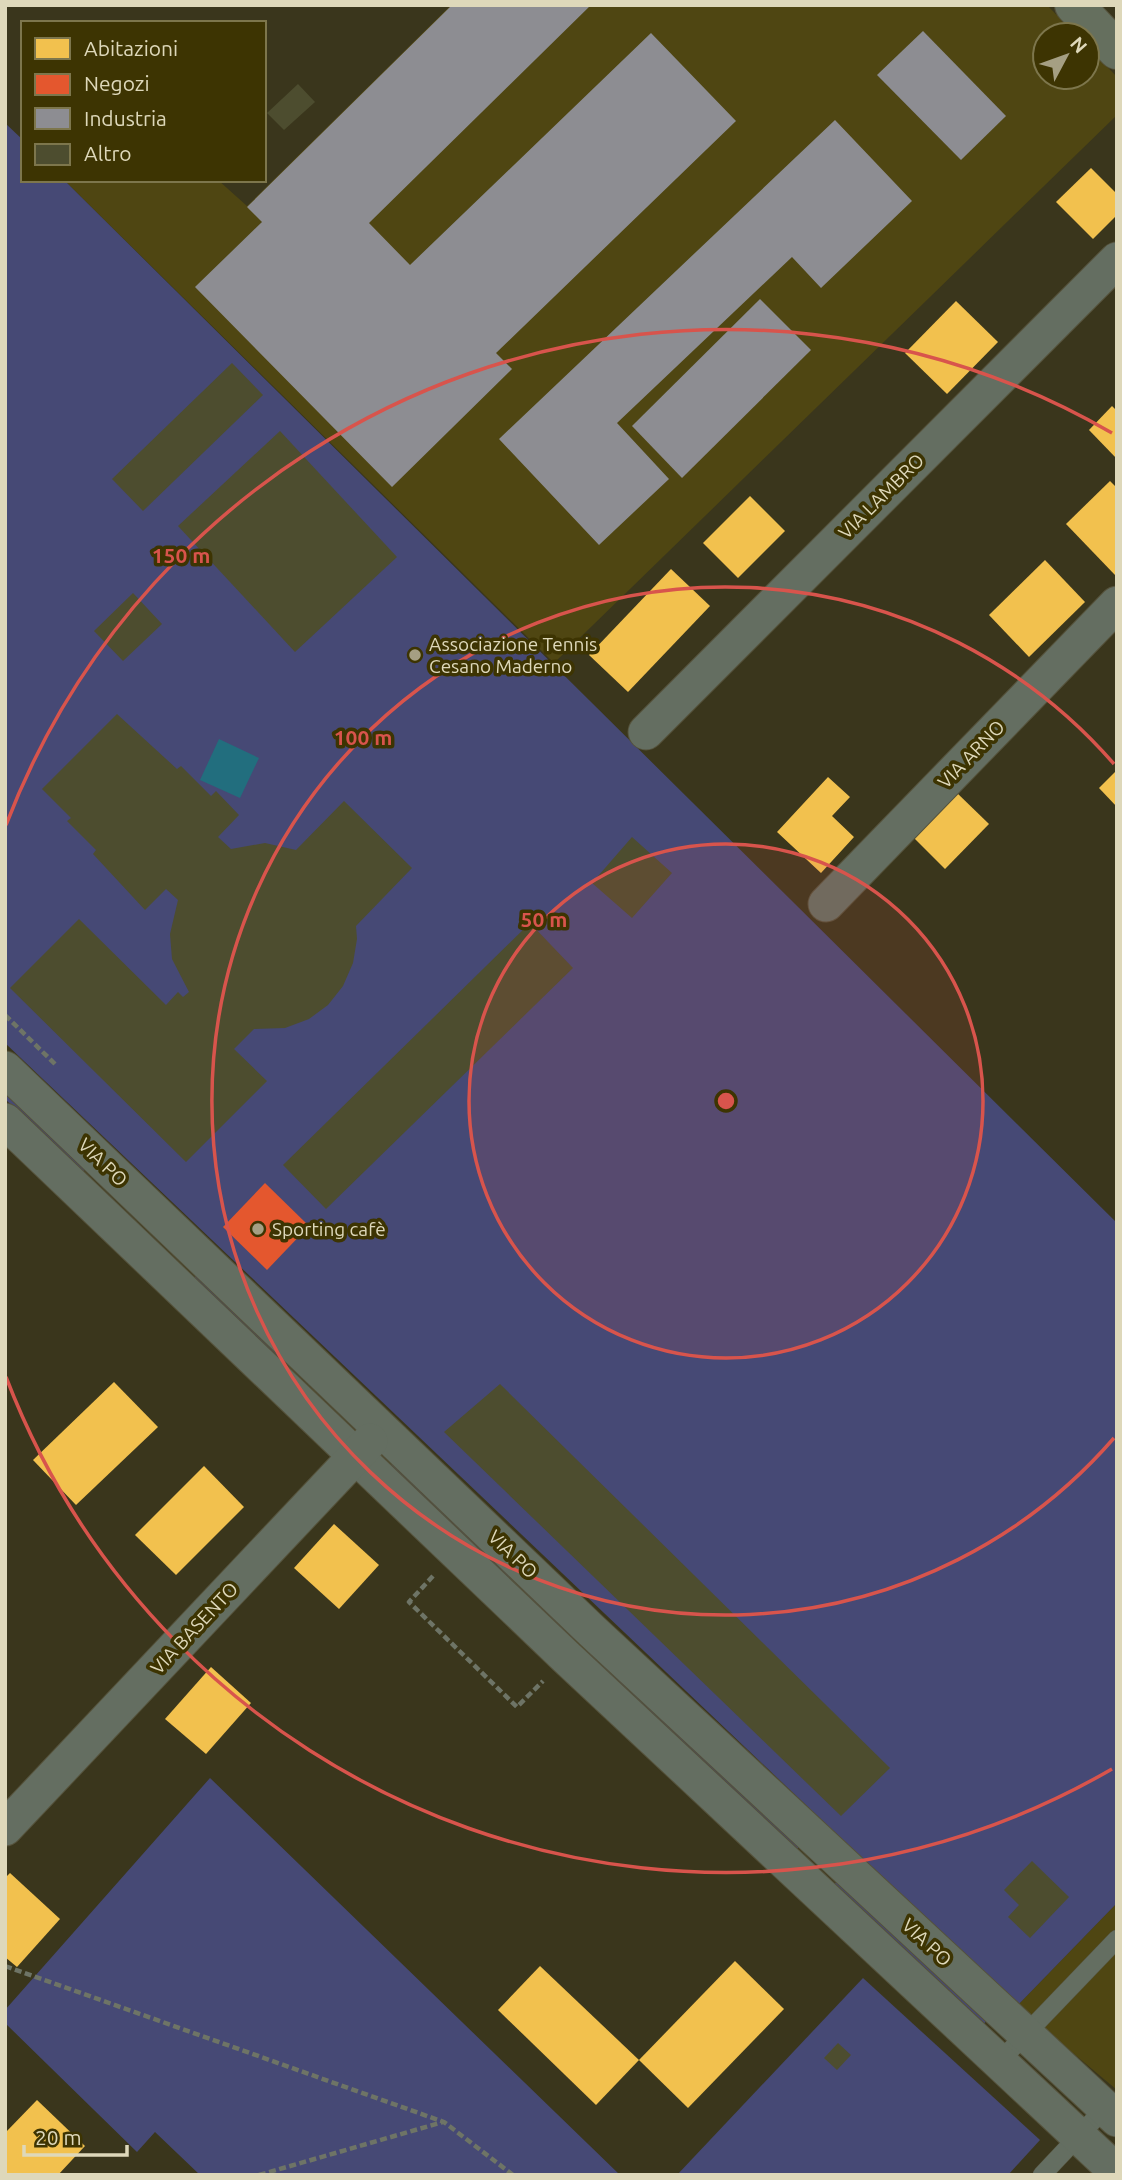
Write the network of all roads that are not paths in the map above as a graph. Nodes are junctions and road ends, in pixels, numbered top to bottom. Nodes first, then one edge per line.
1 (1074, 5) edge
2 (1117, 50) edge
3 (1117, 260) edge
4 (1117, 604) edge
5 (646, 732) dead end
6 (826, 904) dead end
7 (5, 1069) edge
8 (5, 1121) edge
9 (382, 1429) junction
10 (356, 1456) junction
11 (5, 1828) edge
12 (1117, 1938) edge
13 (1026, 2034) junction
14 (1000, 2062) junction
15 (1111, 2114) edge
16 (1079, 2136) junction
17 (1117, 2172) edge
18 (1042, 2175) edge

1 - 2 street
3 - 5 street, VIA LAMBRO
4 - 6 street, VIA ARNO
7 - 9 street, VIA PO
8 - 10 street, VIA PO
9 - 10 street, VIA BASENTO
9 - 13 street, VIA PO
10 - 11 street, VIA BASENTO
10 - 14 street, VIA PO
12 - 13 lane
13 - 14 lane
13 - 15 street, VIA PO
14 - 16 street, VIA PO
15 - 16 lane, VIA PO
16 - 17 street, VIA PO
16 - 18 lane, VIA PO

